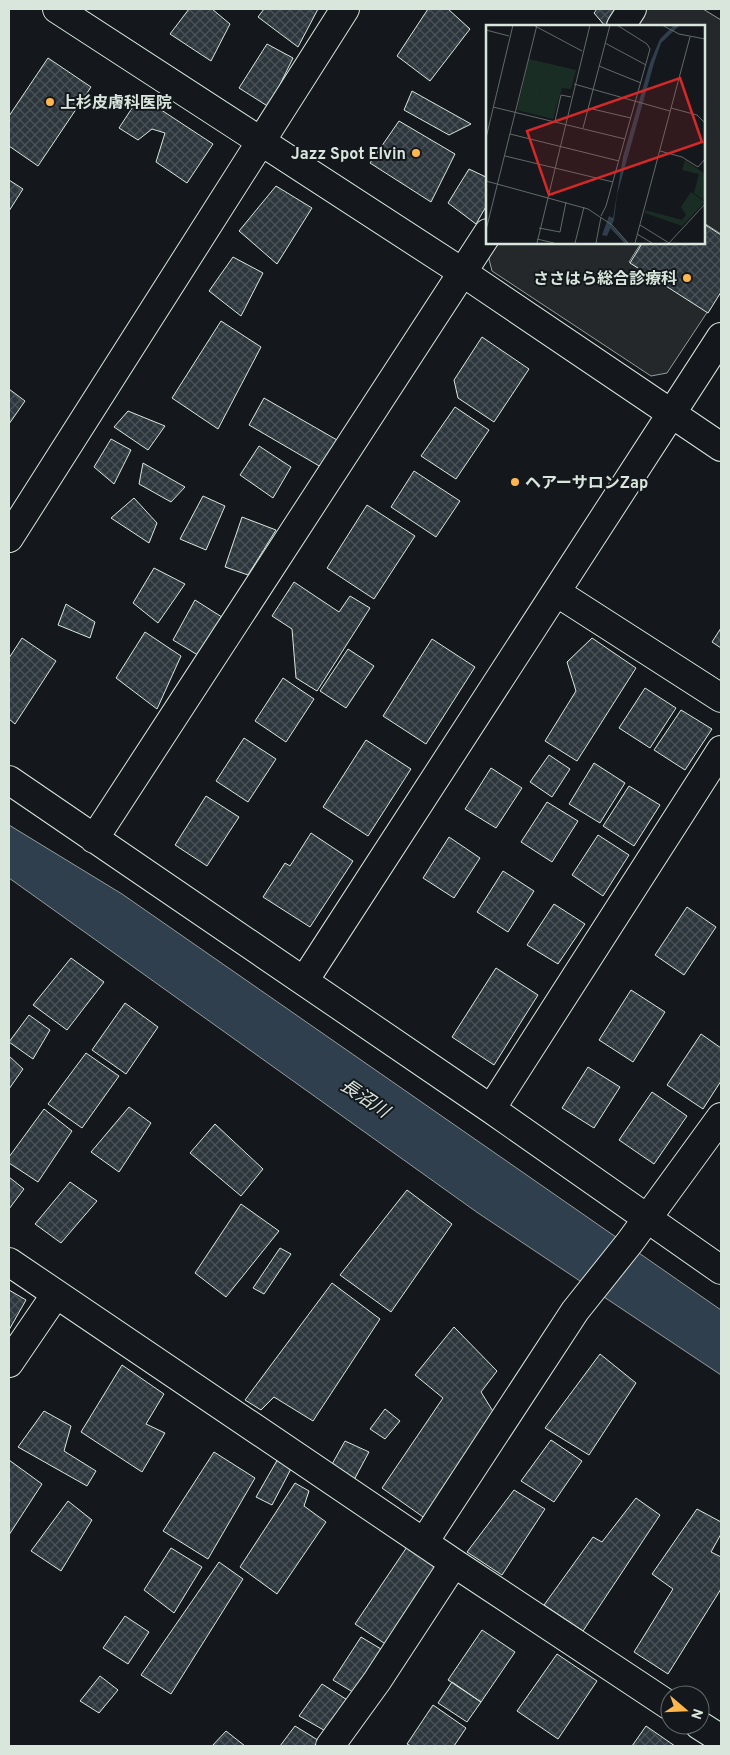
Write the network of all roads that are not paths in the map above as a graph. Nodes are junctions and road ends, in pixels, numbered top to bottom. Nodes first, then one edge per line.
1 (57, 9) edge
2 (345, 9) edge
3 (632, 9) edge
4 (622, 25) edge
5 (259, 142) junction
6 (486, 236) edge
7 (462, 272) junction
8 (721, 337) edge
9 (672, 415) junction
10 (721, 447) edge
11 (9, 538) edge
12 (556, 592) junction
13 (721, 698) edge
14 (721, 750) edge
15 (9, 780) edge
16 (94, 839) junction
17 (304, 981) junction
18 (491, 1109) junction
19 (721, 1117) edge
20 (647, 1218) junction
21 (9, 1262) edge
22 (721, 1270) edge
23 (56, 1294) junction
24 (9, 1363) edge
25 (424, 1542) junction
26 (454, 1563) junction
27 (660, 1699) edge
28 (710, 1732) edge
29 (721, 1739) edge
30 (330, 1746) edge

1 - 5 street
2 - 5 street
3 - 4 street
5 - 7 street
5 - 11 street
6 - 7 street
7 - 9 street
7 - 16 street
8 - 9 street
9 - 10 street
9 - 12 street
12 - 13 street
12 - 17 street
14 - 18 street
15 - 16 street
16 - 17 street
17 - 18 street
18 - 20 street
19 - 20 street
20 - 22 street
20 - 25 street
21 - 23 street
23 - 24 street
23 - 25 street
25 - 26 street
26 - 27 street
26 - 30 street
28 - 29 street

